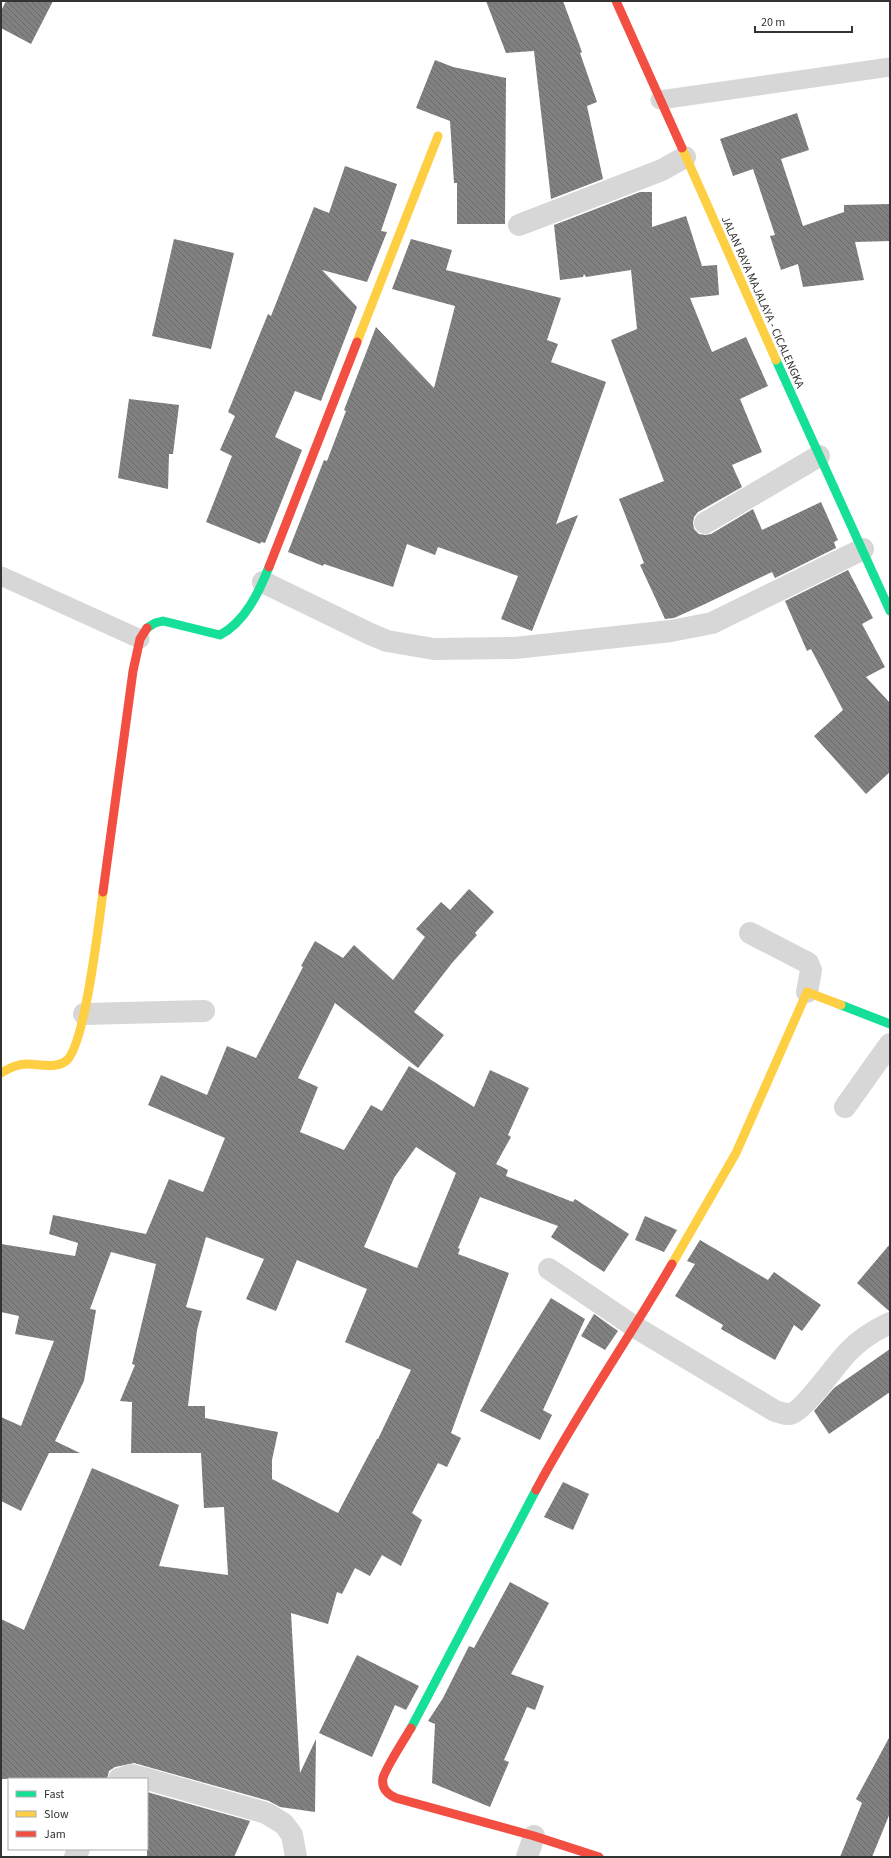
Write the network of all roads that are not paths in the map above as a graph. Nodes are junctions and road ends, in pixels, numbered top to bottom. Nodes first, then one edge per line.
1 (616, 1) edge
2 (890, 67) edge
3 (660, 100) junction
4 (438, 136) dead end
5 (685, 158) junction
6 (519, 225) dead end
7 (819, 456) junction
8 (705, 523) dead end
9 (863, 549) junction
10 (1, 576) edge
11 (263, 582) junction
12 (890, 611) edge
13 (140, 639) junction
14 (750, 933) dead end
15 (806, 992) junction
16 (204, 1011) dead end
17 (84, 1014) junction
18 (890, 1024) edge
19 (890, 1044) edge
20 (1, 1073) edge
21 (845, 1107) dead end
22 (549, 1268) dead end
23 (890, 1323) edge
24 (634, 1327) junction
25 (122, 1778) edge
26 (143, 1778) edge
27 (148, 1779) edge
28 (534, 1836) junction
29 (296, 1857) edge
30 (527, 1857) edge
31 (599, 1857) edge

1 - 3 street, JALAN RAYA MAJALAYA - CICALENGKA
2 - 3 lane
3 - 5 street, JALAN RAYA MAJALAYA - CICALENGKA
4 - 11 street
5 - 6 street
5 - 7 street, JALAN RAYA MAJALAYA - CICALENGKA
7 - 8 street
7 - 9 street, JALAN RAYA MAJALAYA - CICALENGKA
9 - 11 street
9 - 12 street, JALAN RAYA MAJALAYA - CICALENGKA
10 - 13 lane
11 - 13 street
13 - 17 street
14 - 15 street
15 - 18 street
15 - 24 street
16 - 17 street
17 - 20 street
19 - 21 street
22 - 24 street
23 - 24 street
24 - 28 street
25 - 26 street
27 - 29 street
28 - 30 street
28 - 31 street

